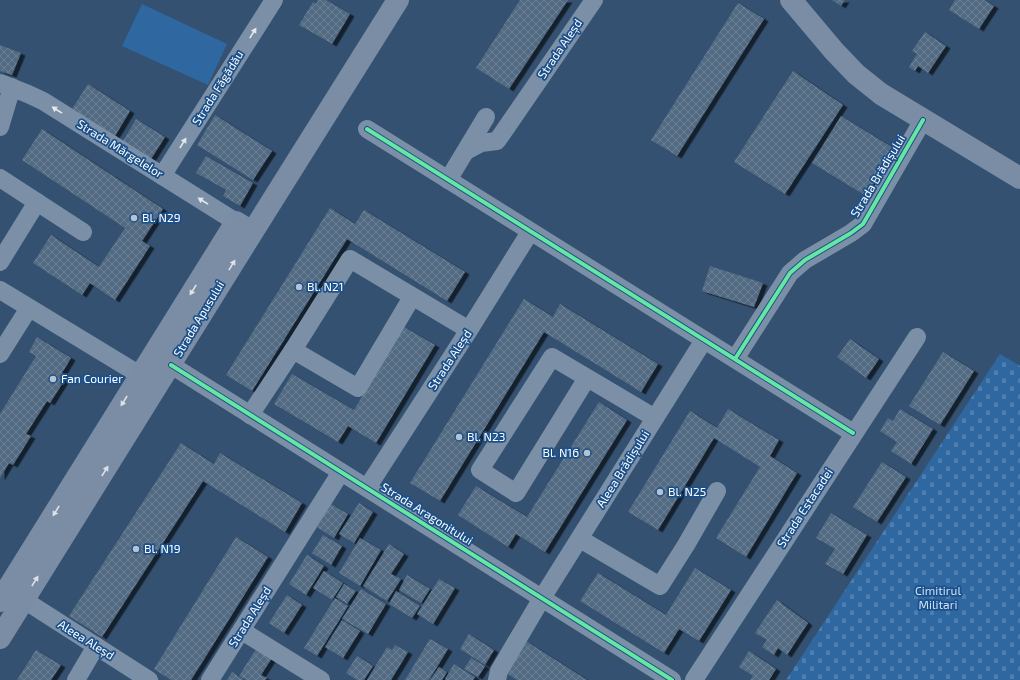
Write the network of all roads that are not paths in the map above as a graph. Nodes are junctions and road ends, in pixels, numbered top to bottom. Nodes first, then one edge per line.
1 (274, 0) edge
2 (398, 0) edge
3 (594, 0) edge
4 (791, 0) edge
5 (6, 85) edge
6 (486, 117) dead end
7 (923, 120) junction
8 (0, 127) edge
9 (367, 129) dead end
10 (466, 151) junction
11 (162, 176) junction
12 (0, 178) edge
13 (1020, 178) edge
14 (448, 180) junction
15 (37, 202) junction
16 (244, 227) junction
17 (83, 232) dead end
18 (530, 232) junction
19 (0, 262) edge
20 (0, 290) edge
21 (412, 297) junction
22 (29, 308) junction
23 (469, 330) junction
24 (917, 337) dead end
25 (704, 340) junction
26 (293, 350) junction
27 (0, 354) edge
28 (736, 360) junction
29 (170, 365) junction
30 (140, 375) junction
31 (587, 378) junction
32 (250, 415) junction
33 (655, 418) junction
34 (854, 433) junction
35 (341, 472) junction
36 (367, 488) junction
37 (717, 491) dead end
38 (580, 539) junction
39 (8, 593) edge
40 (542, 598) junction
41 (242, 631) junction
42 (0, 638) edge
43 (96, 646) junction
44 (76, 680) edge
45 (149, 680) edge
46 (210, 680) edge
47 (321, 680) edge
48 (497, 680) edge
49 (672, 680) edge
50 (694, 680) edge

11 -> 1 street, Strada Făgădău
2 - 16 main road, Strada Apusului
3 - 10 street, Strada Aleșd
4 - 7 main road
5 - 8 street
11 -> 5 street, Strada Mărgelelor
6 - 10 street
7 - 13 main road
7 - 28 street, Strada Brădișului
9 - 14 street
10 - 14 street
16 -> 11 street, Strada Mărgelelor
12 - 15 street
14 - 18 street
15 - 17 street
15 - 19 street
29 -> 16 main road, Strada Apusului
16 -> 30 main road, Strada Apusului
18 - 23 street, Strada Aleșd
18 - 25 street
20 - 22 street
21 - 23 street
21 - 26 street
21 - 26 street
22 - 27 street
22 - 30 street
23 - 36 street, Strada Aleșd
24 - 34 street, Strada Estacadei
25 - 28 street
25 - 33 street, Aleea Brădișului
26 - 32 street
28 - 34 street
29 - 30 main road
29 - 32 street, Strada Aragonitului
39 -> 29 main road, Strada Apusului
30 -> 39 main road, Strada Apusului
31 - 31 street
31 - 33 street
32 - 35 street, Strada Aragonitului
33 - 38 street, Aleea Brădișului
34 - 50 street, Strada Estacadei
35 - 36 street, Strada Aragonitului
35 - 41 street, Strada Aleșd
36 - 40 street, Strada Aragonitului
37 - 38 street
38 - 40 street, Aleea Brădișului
39 - 42 main road, Strada Apusului
39 - 43 street, Aleea Aleșd
40 - 48 street, Aleea Brădișului
40 - 49 street, Strada Aragonitului
41 - 46 street, Strada Aleșd
41 - 47 street
43 - 44 street
43 - 45 street, Aleea Aleșd

